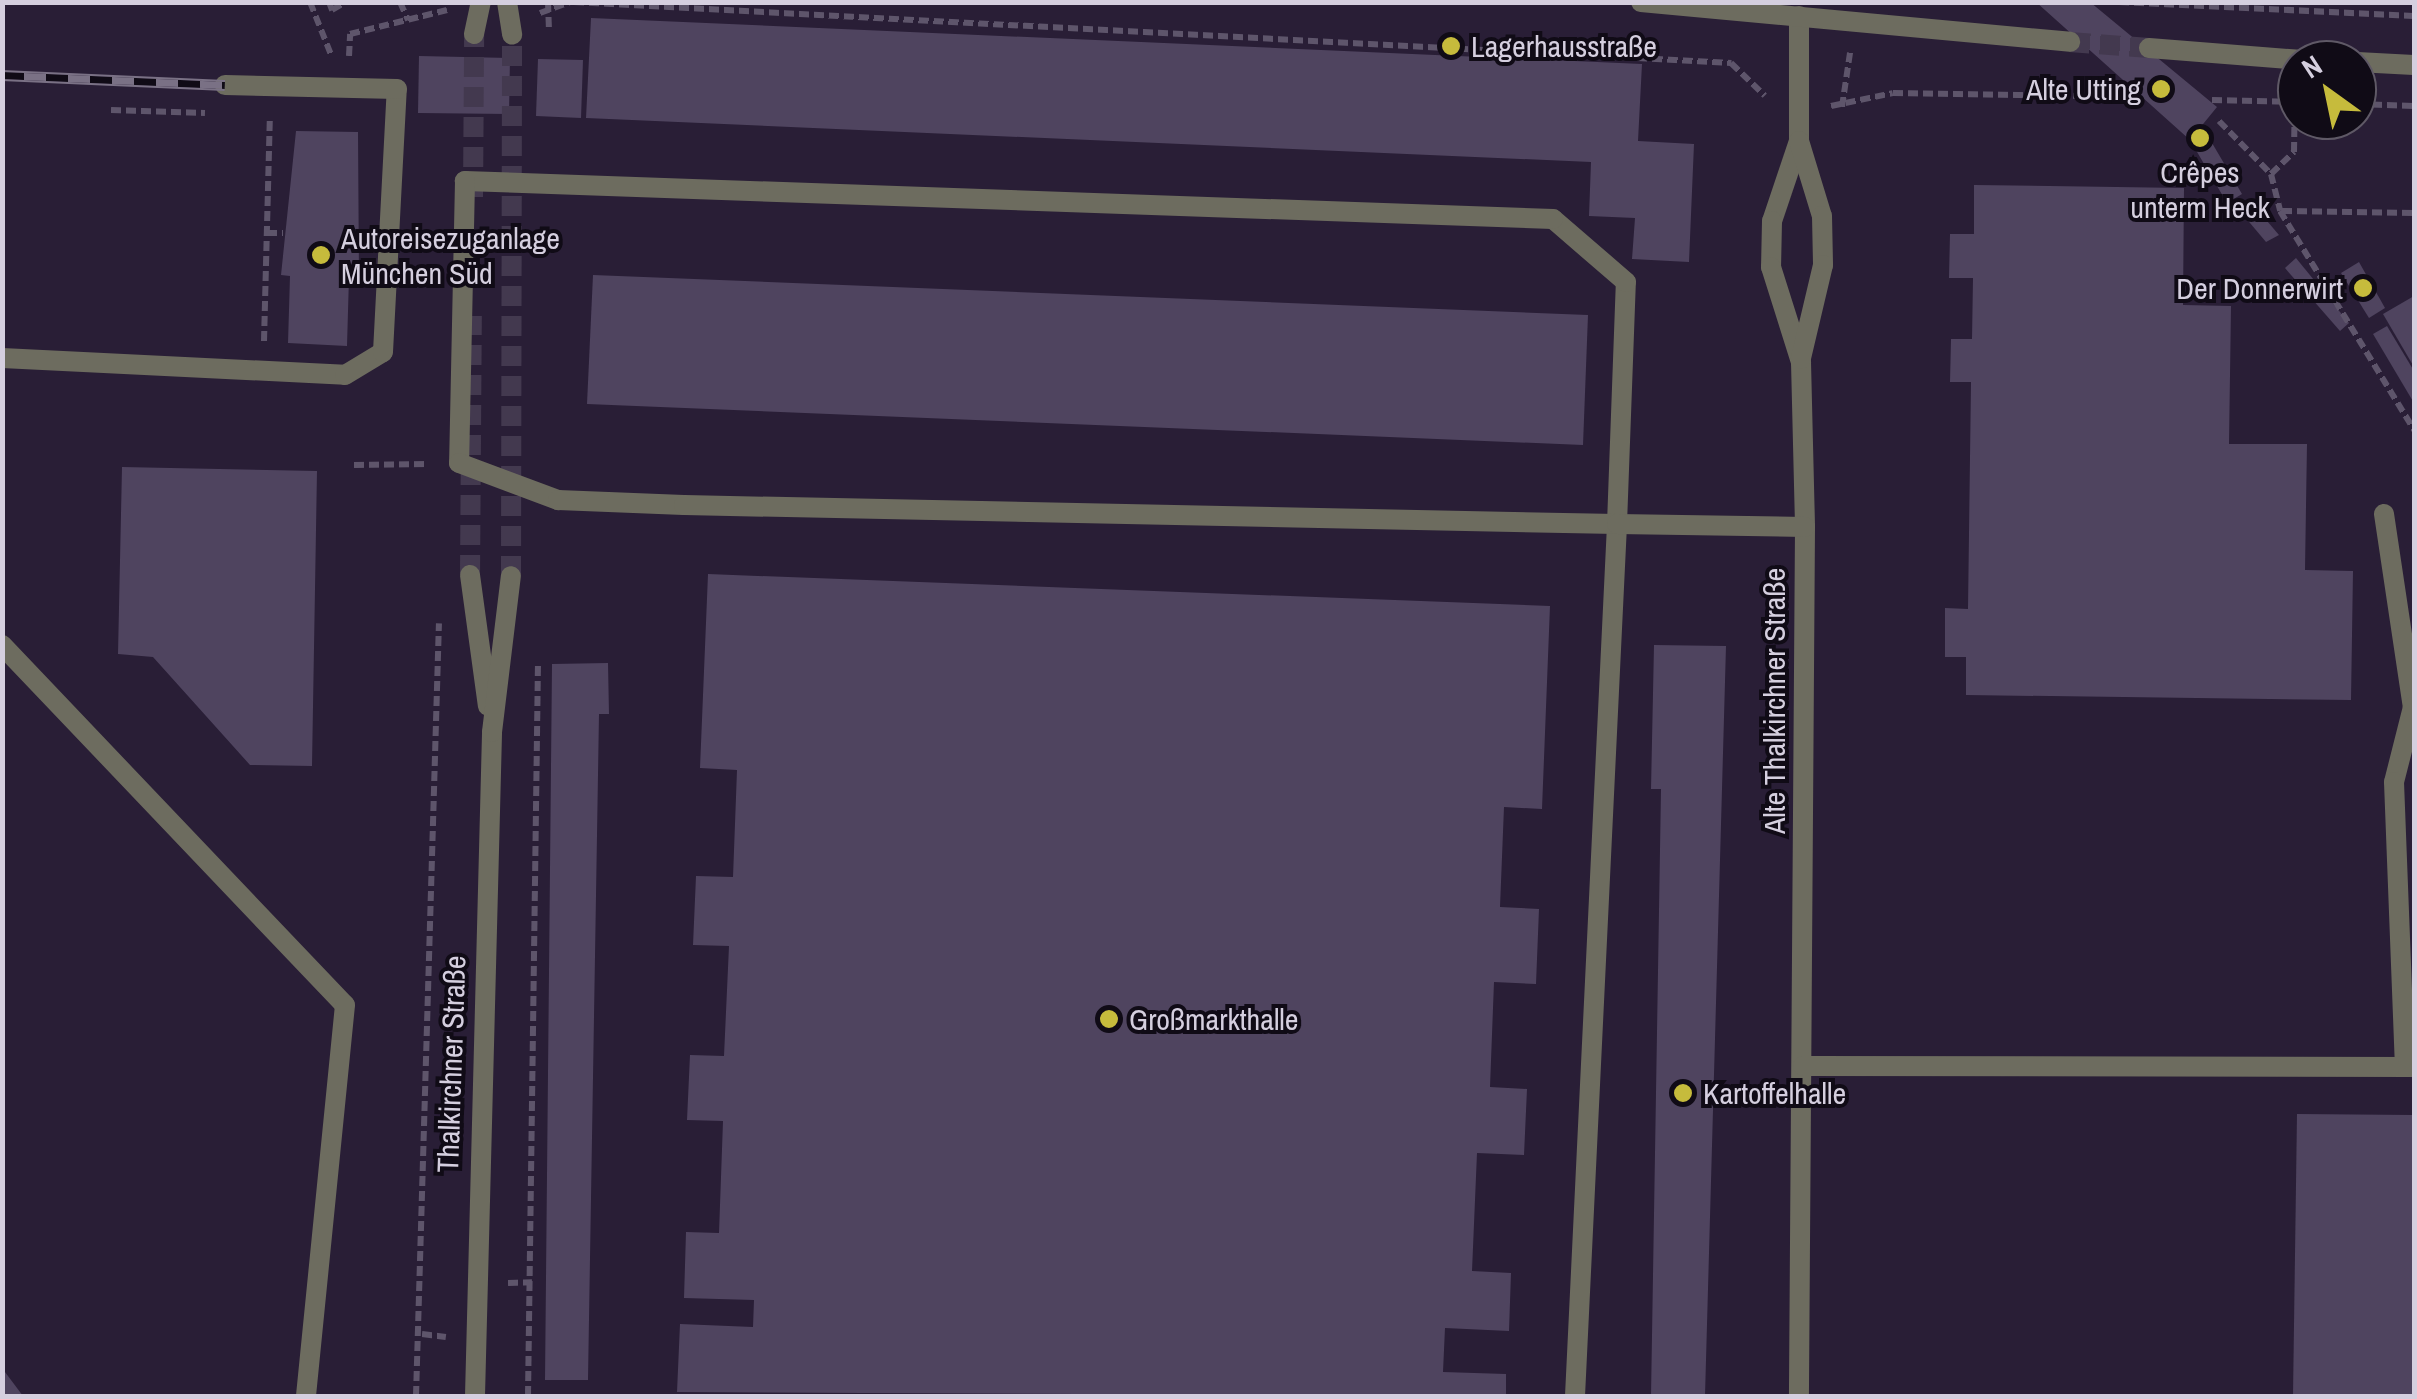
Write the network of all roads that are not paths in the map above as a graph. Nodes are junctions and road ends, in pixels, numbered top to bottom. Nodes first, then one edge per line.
1 (482, 2) edge
2 (507, 2) edge
3 (1642, 2) edge
4 (1800, 9) edge
5 (474, 34) tunnel mouth
6 (512, 35) tunnel mouth
7 (2070, 42) tunnel mouth
8 (2149, 48) tunnel mouth
9 (2277, 58) edge
10 (2377, 63) edge
11 (2414, 65) edge
12 (225, 84) dead end
13 (1799, 141) junction
14 (2, 358) edge
15 (1800, 362) junction
16 (2384, 514) dead end
17 (1617, 524) junction
18 (1805, 528) junction
19 (470, 574) tunnel mouth
20 (511, 576) tunnel mouth
21 (2, 645) edge
22 (492, 732) junction
23 (1803, 1066) junction
24 (2410, 1066) edge
25 (306, 1396) edge
26 (475, 1396) edge
27 (1575, 1396) edge
28 (1799, 1396) edge

1 - 5 street
2 - 6 street
3 - 4 street
4 - 7 street
4 - 13 street, Alte Thalkirchner Straße
8 - 9 street
10 - 11 street
12 - 14 street
13 - 15 street
13 - 15 street, Alte Thalkirchner Straße
15 - 18 street, Alte Thalkirchner Straße
16 - 24 street
17 - 17 street
17 - 18 street
17 - 27 street
18 - 23 street, Alte Thalkirchner Straße
19 - 22 street, Thalkirchner Straße
20 - 22 street, Thalkirchner Straße
21 - 25 street
22 - 26 street, Thalkirchner Straße
23 - 24 street
23 - 28 street, Alte Thalkirchner Straße

